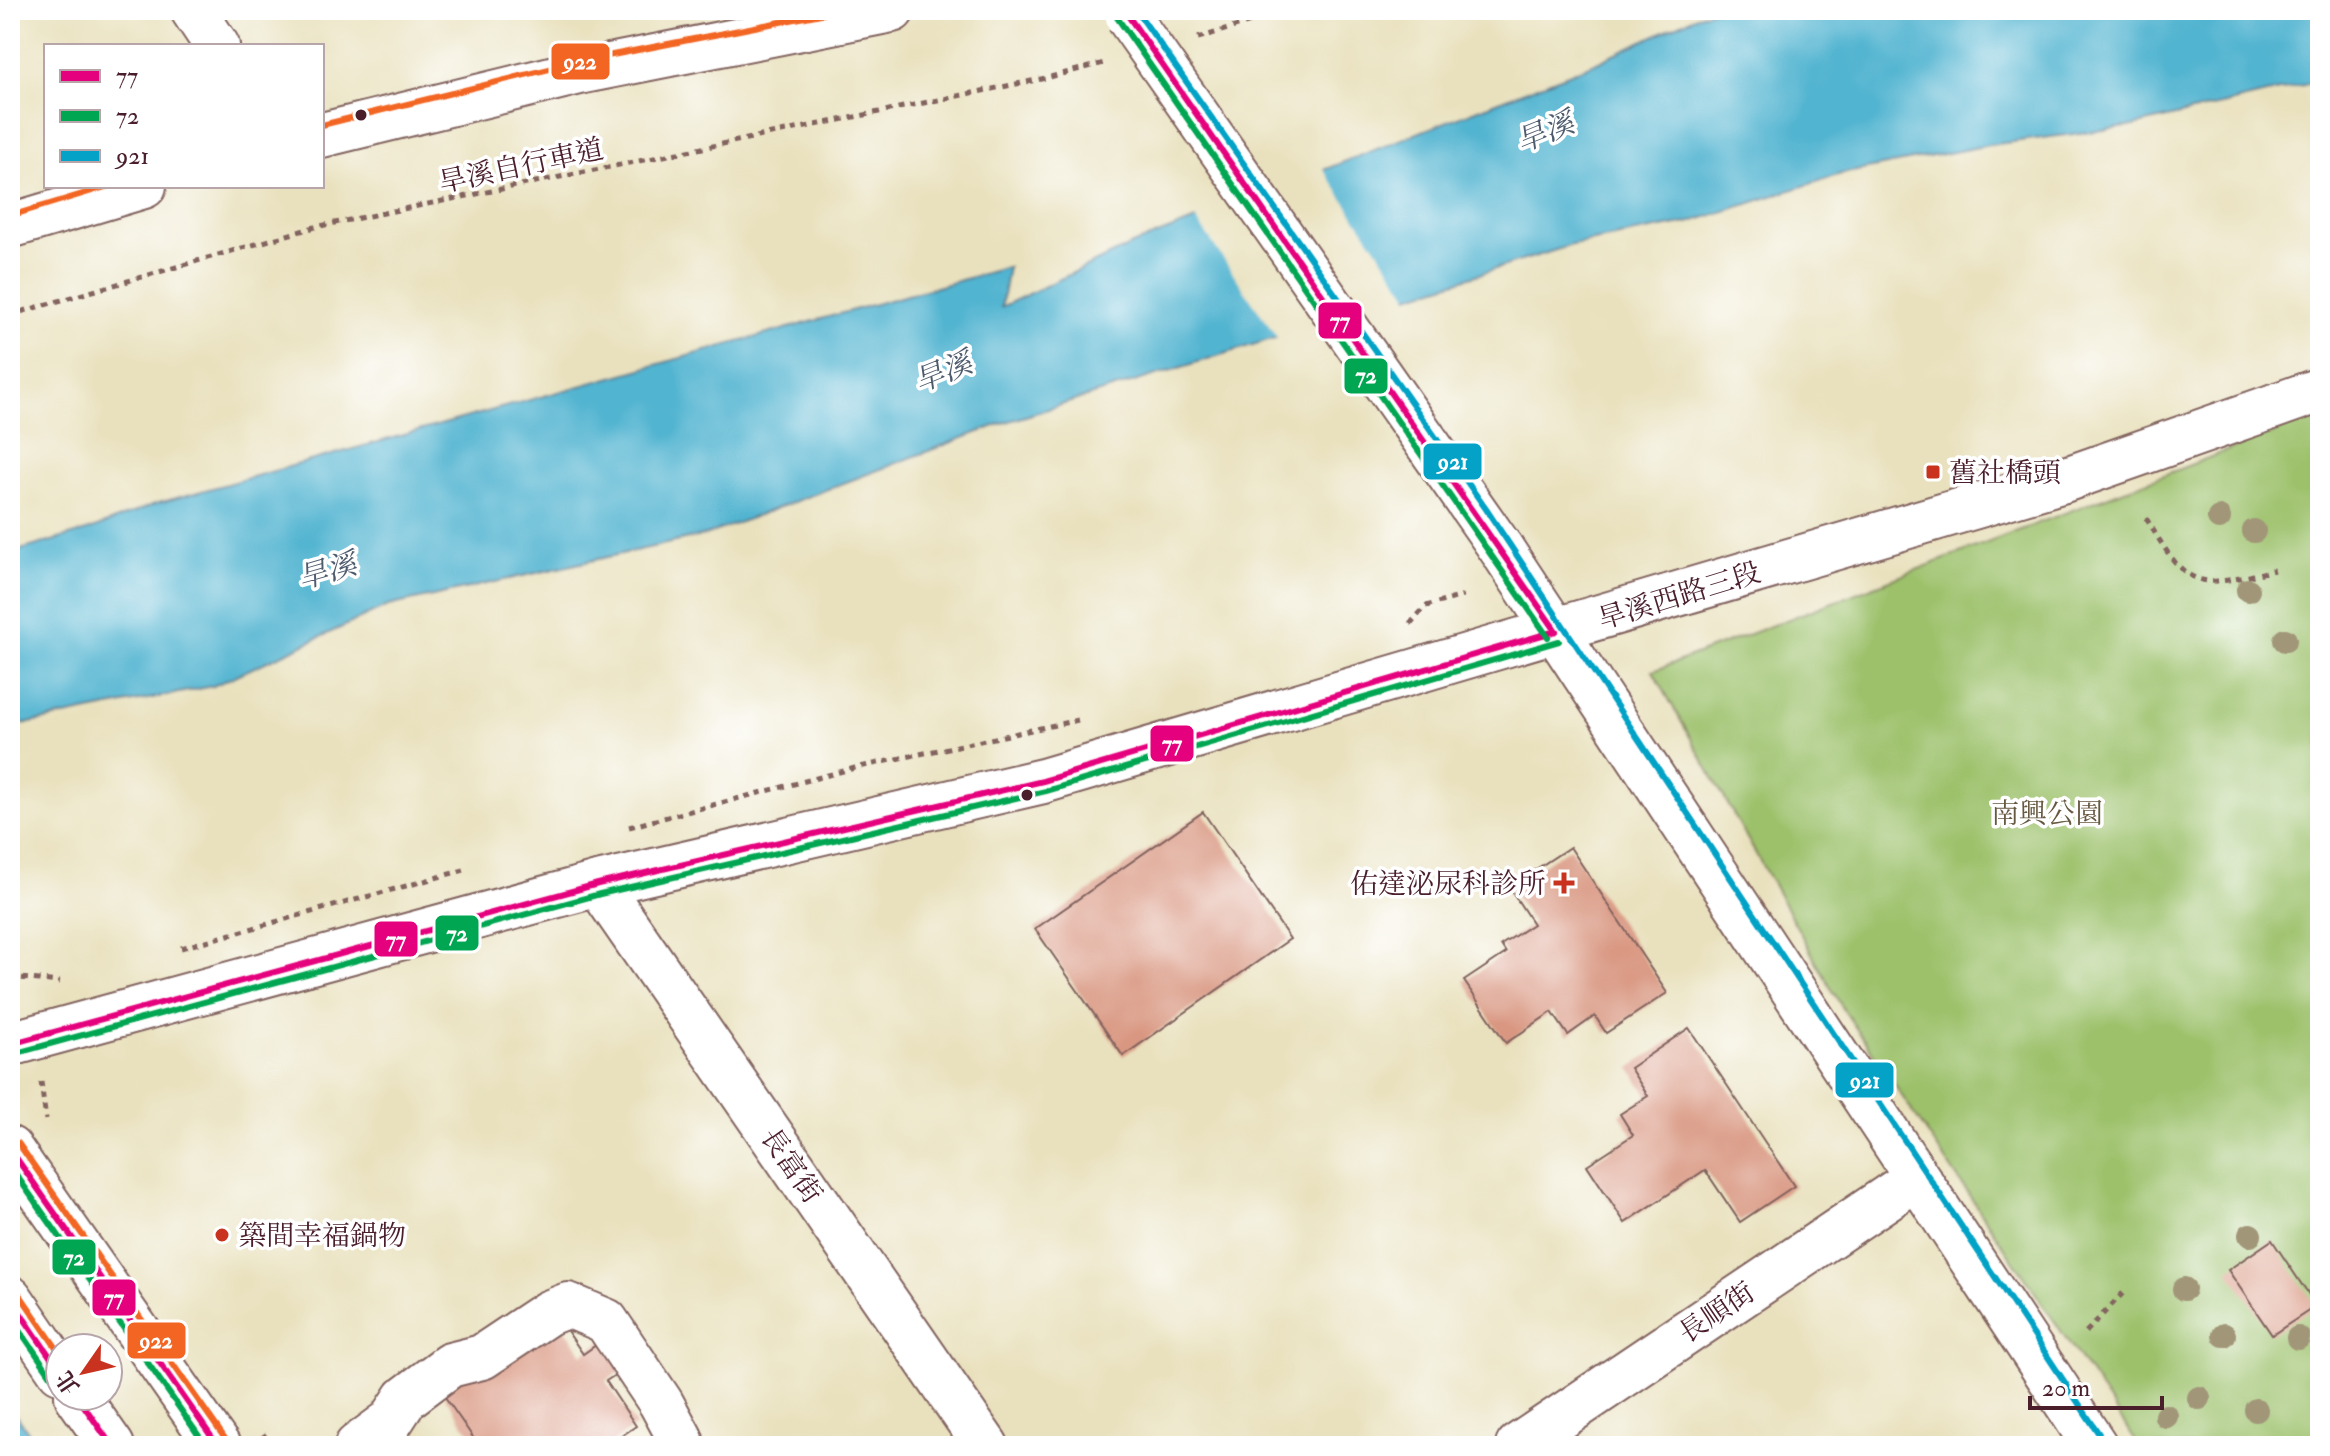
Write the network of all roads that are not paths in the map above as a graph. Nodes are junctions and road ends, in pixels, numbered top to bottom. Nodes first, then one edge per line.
1 (193, 10) edge
2 (892, 10) edge
3 (1126, 13) edge
4 (216, 44) edge
5 (324, 135) edge
6 (137, 188) edge
7 (10, 226) edge
8 (2320, 390) edge
9 (1556, 631) junction
10 (598, 884) junction
11 (10, 1044) edge
12 (10, 1149) edge
13 (1915, 1179) junction
14 (10, 1298) edge
15 (44, 1348) edge
16 (88, 1412) edge
17 (385, 1438) edge
18 (112, 1446) edge
19 (218, 1446) edge
20 (680, 1446) edge
21 (986, 1446) edge
22 (1518, 1446) edge
23 (2095, 1446) edge

1 - 4 street
2 - 5 street
3 - 9 street, bridge
6 - 7 street
8 - 9 street, 旱溪西路三段
9 - 10 street, 旱溪西路三段
9 - 13 street
10 - 11 street, 旱溪西路三段
10 - 21 street, 長富街
12 - 19 street
13 - 22 street, 長順街
13 - 23 street
14 - 15 street
16 - 18 street
17 - 20 street

